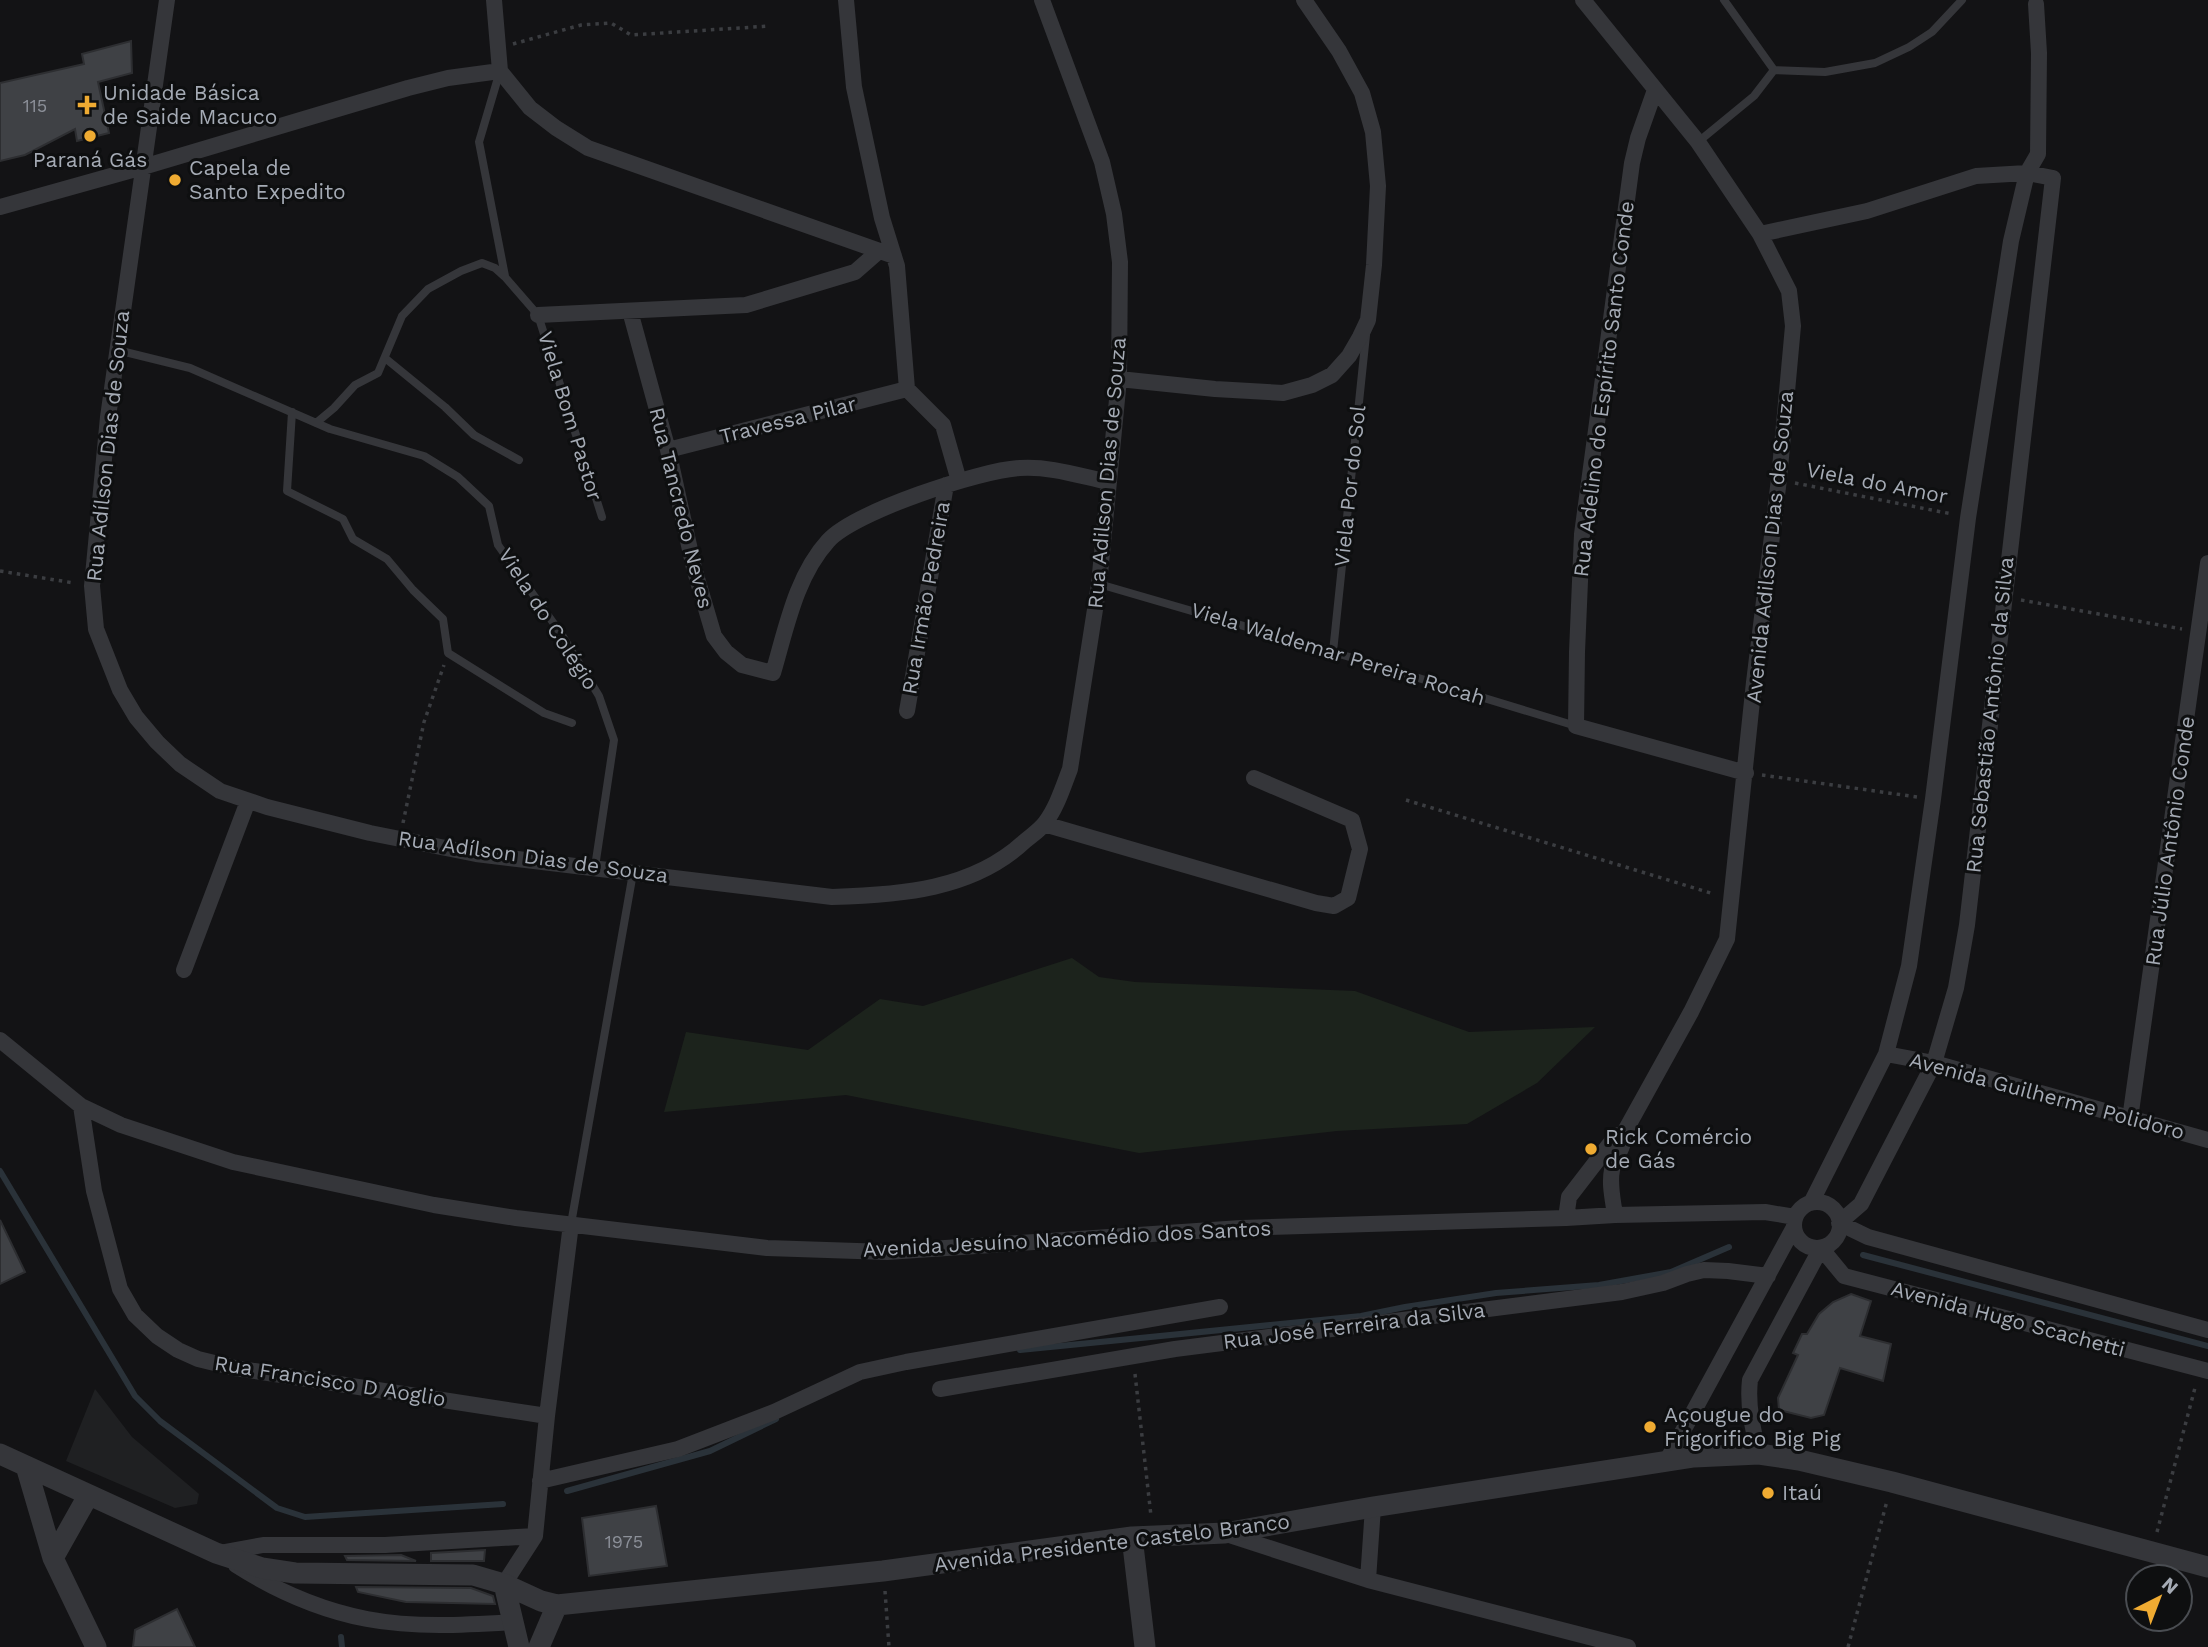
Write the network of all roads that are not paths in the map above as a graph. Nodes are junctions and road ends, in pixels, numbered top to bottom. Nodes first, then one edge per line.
1 (167, 0) edge
2 (494, 0) edge
3 (846, 0) edge
4 (1042, 0) edge
5 (1304, 0) edge
6 (1583, 0) edge
7 (1724, 0) edge
8 (1962, 0) edge
9 (2036, 4) dead end
10 (1774, 70) junction
11 (500, 71) junction
12 (1655, 90) junction
13 (1698, 142) junction
14 (2039, 154) junction
15 (143, 167) junction
16 (2027, 173) junction
17 (2053, 178) junction
18 (0, 207) edge
19 (1760, 234) junction
20 (887, 254) junction
21 (505, 277) junction
22 (630, 311) junction
23 (538, 315) junction
24 (1368, 320) junction
25 (117, 350) junction
26 (385, 358) junction
27 (1119, 379) junction
28 (907, 389) junction
29 (292, 412) junction
30 (316, 423) junction
31 (668, 450) junction
32 (519, 460) dead end
33 (1109, 482) junction
34 (952, 483) junction
35 (602, 517) dead end
36 (2208, 563) edge
37 (1099, 584) junction
38 (1333, 652) junction
39 (907, 712) dead end
40 (572, 723) dead end
41 (1576, 726) junction
42 (1746, 773) junction
43 (1254, 778) dead end
44 (248, 801) junction
45 (1044, 824) junction
46 (595, 867) junction
47 (633, 873) junction
48 (184, 970) dead end
49 (0, 1040) edge
50 (1886, 1054) junction
51 (1934, 1063) junction
52 (81, 1106) junction
53 (2130, 1119) junction
54 (1623, 1133) junction
55 (2208, 1140) edge
56 (1811, 1203) junction
57 (1615, 1215) junction
58 (1566, 1218) junction
59 (1794, 1222) junction
60 (1839, 1223) junction
61 (571, 1224) junction
62 (1821, 1248) junction
63 (1768, 1276) junction
64 (1220, 1307) dead end
65 (2208, 1330) edge
66 (2204, 1370) edge
67 (940, 1389) dead end
68 (547, 1416) junction
69 (0, 1454) edge
70 (1759, 1454) junction
71 (1666, 1462) junction
72 (26, 1466) junction
73 (540, 1481) junction
74 (88, 1496) junction
75 (1373, 1507) junction
76 (1225, 1534) junction
77 (535, 1536) junction
78 (1132, 1536) junction
79 (216, 1553) junction
80 (53, 1558) junction
81 (2208, 1567) edge
82 (1368, 1580) junction
83 (504, 1584) junction
84 (557, 1605) junction
85 (513, 1622) junction
86 (96, 1647) edge
87 (519, 1647) edge
88 (539, 1647) edge
89 (1145, 1647) edge
90 (1628, 1647) edge

1 - 15 street, Rua Adílson Dias de Souza
2 - 11 street
3 - 20 street
4 - 27 street, Rua Adilson Dias de Souza
5 - 24 street
6 - 12 street, Avenida Adilson Dias de Souza
7 - 10 lane
8 - 10 lane
9 - 14 street
10 - 13 lane
11 - 15 street
11 - 20 street
11 - 21 lane
12 - 13 street, Avenida Adilson Dias de Souza
12 - 41 street, Rua Adelino do Espírito Santo Conde
13 - 19 street, Avenida Adilson Dias de Souza
14 - 16 street, Rua Sebastião Antônio da Silva
14 - 17 street
15 - 18 street
15 - 25 street, Rua Adílson Dias de Souza
16 - 17 street
16 - 19 street
16 - 50 street, Rua Sebastião Antônio da Silva
17 - 51 street, Rua Sebastião Antônio da Silva
19 - 42 street, Avenida Adilson Dias de Souza
20 - 22 street
20 - 28 street
21 - 23 lane
21 - 26 lane
22 - 23 street
22 - 31 street, Rua Tancredo Neves
23 - 35 lane, Viela Bom Pastor
24 - 27 street
24 - 38 lane, Viela Por do Sol
25 - 29 lane, Viela do Colégio
25 - 44 street, Rua Adílson Dias de Souza
26 - 30 lane
26 - 32 lane
27 - 33 street, Rua Adilson Dias de Souza
28 - 31 street, Travessa Pilar
28 - 34 street
29 - 30 lane, Viela do Colégio
29 - 40 lane
30 - 46 lane, Viela do Colégio
31 - 34 street, Rua Tancredo Neves
33 - 34 street
33 - 37 street, Rua Adilson Dias de Souza
34 - 39 street, Rua Irmão Pedreira
36 - 53 street, Rua Júlio Antônio Conde
37 - 38 lane, Viela Waldemar Pereira Rocah
37 - 45 street, Rua Adilson Dias de Souza
38 - 41 lane, Viela Waldemar Pereira Rocah
41 - 42 street
42 - 54 street, Avenida Adilson Dias de Souza
43 - 45 street
44 - 46 street, Rua Adílson Dias de Souza
44 - 48 street
45 - 47 street, Rua Adílson Dias de Souza
46 - 47 street, Rua Adílson Dias de Souza
47 - 61 lane
49 - 52 street, Avenida Jesuíno Nacomédio dos Santos
50 - 51 street, Avenida Guilherme Polidoro
50 - 56 street, Rua Sebastião Antônio da Silva
51 - 53 street, Avenida Guilherme Polidoro
51 - 60 street, Rua Sebastião Antônio da Silva
52 - 61 street, Avenida Jesuíno Nacomédio dos Santos
52 - 68 street, Rua Francisco D Aoglio
53 - 55 street, Avenida Guilherme Polidoro
54 - 57 street, Avenida Adilson Dias de Souza
54 - 58 street, Avenida Adilson Dias de Souza
56 - 59 street
56 - 60 street
57 - 58 street, Avenida Jesuíno Nacomédio dos Santos
57 - 59 street, Avenida Jesuíno Nacomédio dos Santos
58 - 61 street, Avenida Jesuíno Nacomédio dos Santos
59 - 62 street
59 - 63 street
60 - 62 street
60 - 65 street, Avenida Hugo Scachetti
61 - 68 street
62 - 66 street, Avenida Hugo Scachetti
62 - 70 street
63 - 67 street, Rua José Ferreira da Silva
63 - 71 street
64 - 73 street, Rua José Ferreira da Silva
68 - 73 street
69 - 72 street, Avenida Presidente Castelo Branco
70 - 71 street, Avenida Presidente Castelo Branco
70 - 81 street, Avenida Presidente Castelo Branco
71 - 75 street, Avenida Presidente Castelo Branco
72 - 74 street, Avenida Presidente Castelo Branco
72 - 80 street
73 - 77 street
74 - 79 street, Avenida Presidente Castelo Branco
74 - 80 street
75 - 76 street, Avenida Presidente Castelo Branco
75 - 82 street
76 - 78 street, Avenida Presidente Castelo Branco
76 - 82 street
77 - 79 street
77 - 83 street
78 - 84 street, Avenida Presidente Castelo Branco
78 - 89 street
79 - 83 street, Avenida Presidente Castelo Branco
79 - 85 street, Avenida Presidente Castelo Branco
80 - 86 street
82 - 90 street
83 - 84 street, Avenida Presidente Castelo Branco
83 - 85 street
84 - 88 street
85 - 87 street

